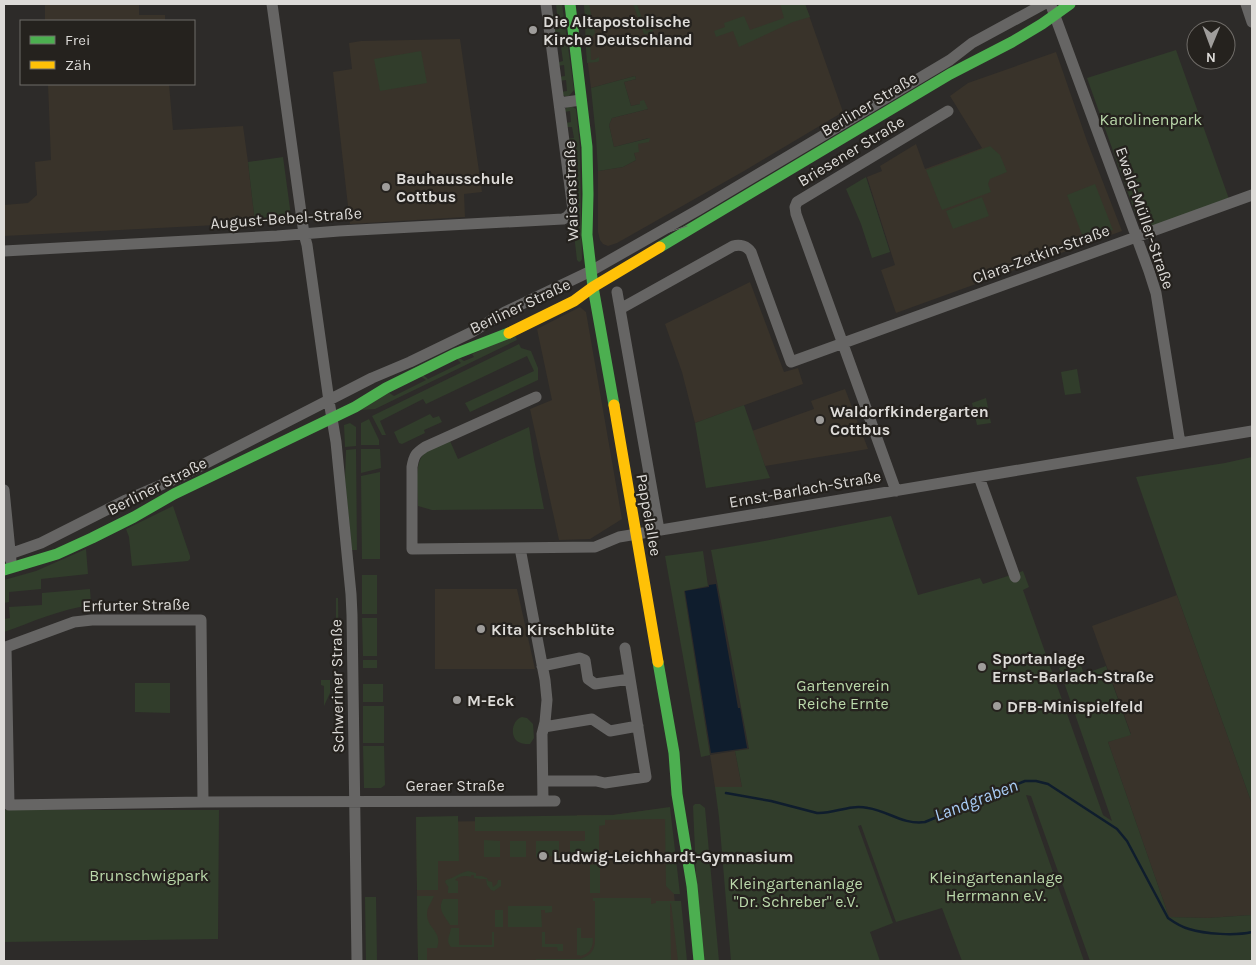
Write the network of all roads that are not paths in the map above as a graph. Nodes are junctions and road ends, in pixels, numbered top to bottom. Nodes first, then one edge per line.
1 (272, 4) edge
2 (546, 4) edge
3 (570, 4) edge
4 (1070, 4) edge
5 (1246, 4) edge
6 (1050, 8) edge
7 (1252, 22) edge
8 (581, 100) junction
9 (558, 103) junction
10 (948, 111) dead end
11 (1252, 196) edge
12 (570, 215) joint
13 (304, 234) junction
14 (1135, 237) junction
15 (4, 251) edge
16 (592, 280) junction
17 (617, 292) dead end
18 (620, 309) junction
19 (842, 344) junction
20 (536, 396) dead end
21 (330, 406) junction
22 (1252, 431) edge
23 (1180, 443) junction
24 (979, 477) junction
25 (4, 490) edge
26 (896, 491) junction
27 (659, 530) junction
28 (637, 534) junction
29 (520, 548) junction
30 (7, 555) edge
31 (8, 569) edge
32 (1015, 577) dead end
33 (625, 648) dead end
34 (542, 666) junction
35 (630, 679) junction
36 (638, 726) junction
37 (544, 728) junction
38 (543, 781) junction
39 (203, 802) junction
40 (355, 802) junction
41 (357, 961) edge
42 (699, 961) edge

1 - 13 street, Schweriner Straße
2 - 9 street, Waisenstraße
3 - 8 street, Waisenstraße
4 - 6 street
5 - 7 street
6 - 14 street, Ewald-Müller-Straße
6 - 16 street, Berliner Straße
6 - 16 street, Berliner Straße
8 - 9 street
8 - 16 street, Waisenstraße
9 - 12 street, Waisenstraße
10 - 19 street, Briesener Straße
11 - 14 street, Clara-Zetkin-Straße
12 - 13 street, August-Bebel-Straße
13 - 15 street, August-Bebel-Straße
13 - 21 street, Schweriner Straße
14 - 19 street, Clara-Zetkin-Straße
14 - 23 street, Ewald-Müller-Straße
16 - 21 street, Berliner Straße
16 - 21 street, Berliner Straße
16 - 28 street, Pappelallee
17 - 18 street, Pappelallee
18 - 19 street
18 - 27 street, Pappelallee
19 - 26 street, Briesener Straße
20 - 29 street, Ernst-Barlach-Straße
21 - 30 street, Berliner Straße
21 - 31 street, Berliner Straße
21 - 40 street, Schweriner Straße
22 - 23 street, Ernst-Barlach-Straße
23 - 24 street, Ernst-Barlach-Straße
24 - 26 street, Ernst-Barlach-Straße
24 - 32 street
25 - 30 street
26 - 27 street, Ernst-Barlach-Straße
27 - 28 street, Ernst-Barlach-Straße
28 - 29 street, Ernst-Barlach-Straße
28 - 42 street, Pappelallee
29 - 34 street
30 - 31 street
33 - 35 street
34 - 35 street
34 - 37 street
35 - 36 street
36 - 37 street
36 - 38 street
37 - 38 street
38 - 40 street, Geraer Straße
39 - 39 street, Erfurter Straße
39 - 40 street, Erfurter Straße
40 - 41 street, Schweriner Straße

